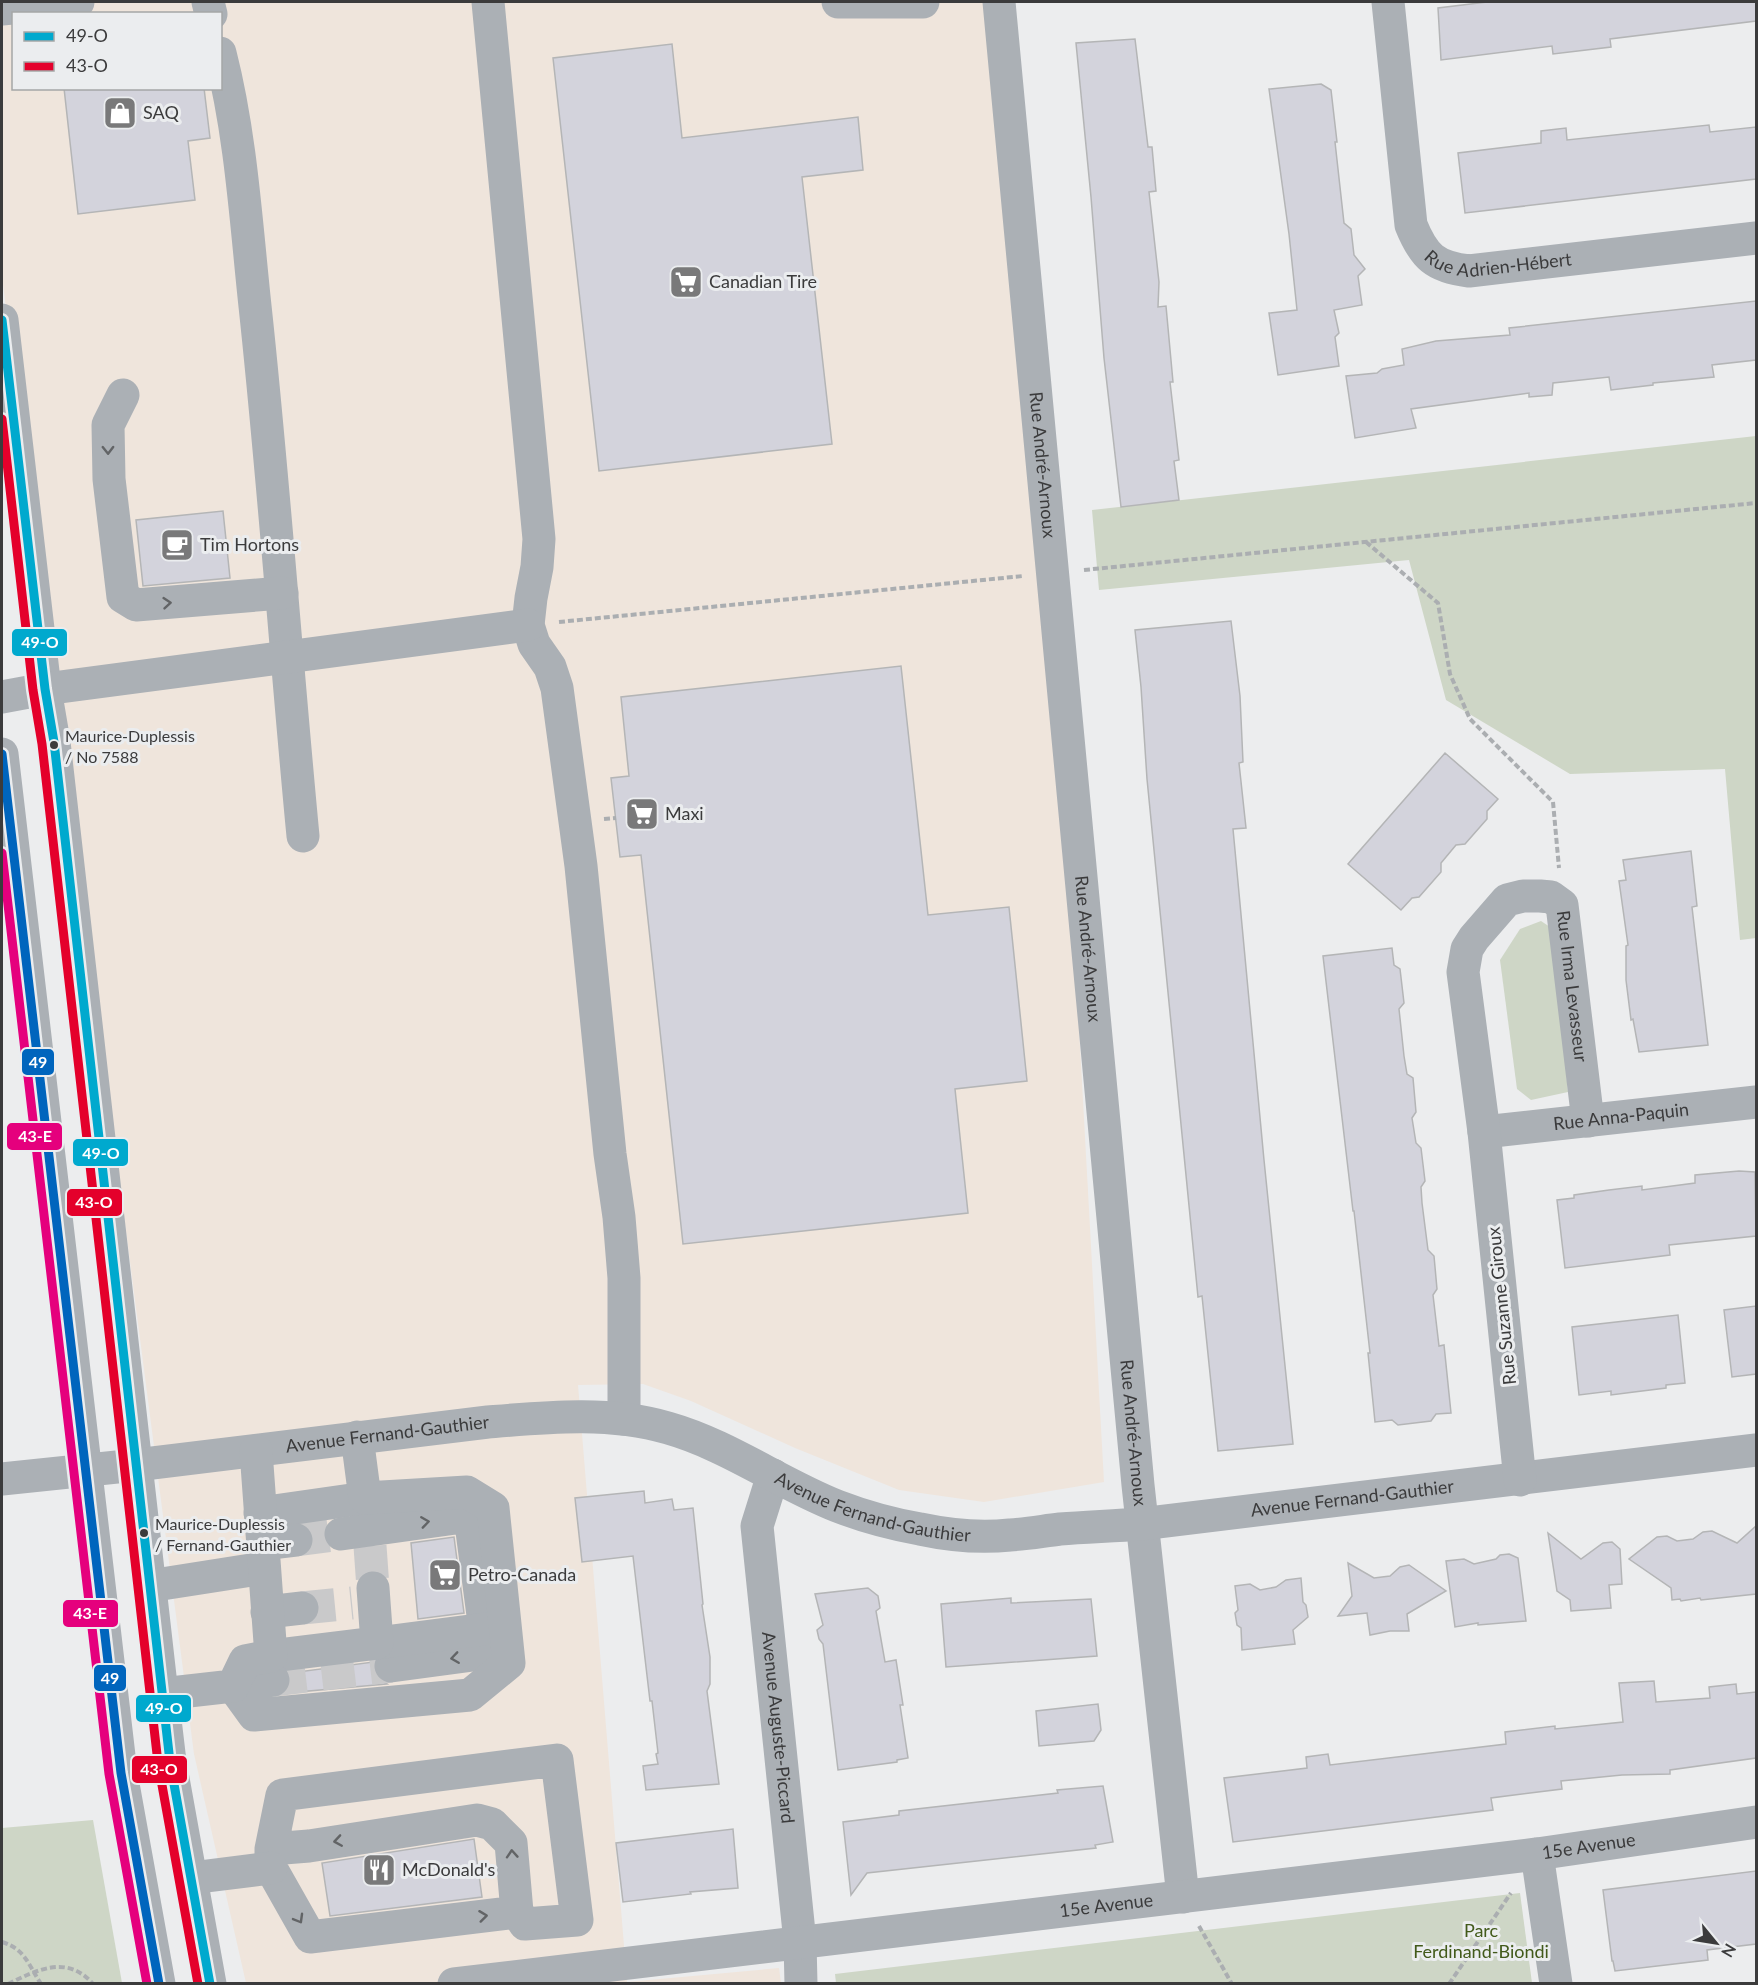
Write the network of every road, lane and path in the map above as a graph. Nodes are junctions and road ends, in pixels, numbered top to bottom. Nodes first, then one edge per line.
1 (78, 2) edge
2 (488, 2) edge
3 (838, 2) edge
4 (923, 2) edge
5 (999, 2) edge
6 (1388, 2) edge
7 (2, 9) edge
8 (222, 60) edge
9 (1756, 238) edge
10 (2, 320) edge
11 (123, 395) dead end
12 (1756, 503) edge
13 (1366, 542) junction
14 (1054, 573) junction
15 (282, 593) junction
16 (528, 625) junction
17 (286, 658) junction
18 (45, 689) junction
19 (2, 697) edge
20 (2, 754) edge
21 (303, 836) dead end
22 (1562, 905) junction
23 (1756, 1102) edge
24 (1588, 1121) junction
25 (1484, 1132) junction
26 (624, 1419) junction
27 (357, 1437) junction
28 (1756, 1450) edge
29 (256, 1451) junction
30 (136, 1465) junction
31 (86, 1470) junction
32 (773, 1475) junction
33 (2, 1479) edge
34 (1520, 1480) junction
35 (365, 1498) junction
36 (1142, 1524) junction
37 (296, 1540) tunnel mouth
38 (262, 1542) junction
39 (149, 1586) junction
40 (366, 1598) tunnel mouth
41 (302, 1608) tunnel mouth
42 (267, 1612) junction
43 (384, 1655) junction
44 (272, 1668) junction
45 (233, 1686) junction
46 (162, 1695) junction
47 (1756, 1822) edge
48 (1537, 1854) junction
49 (271, 1858) junction
50 (191, 1878) junction
51 (1183, 1897) junction
52 (517, 1912) junction
53 (577, 1920) junction
54 (2, 1942) edge
55 (800, 1942) junction
56 (586, 1968) junction
57 (33, 1972) junction
58 (507, 1980) edge
59 (8, 1983) edge
60 (41, 1983) edge
61 (93, 1983) edge
62 (159, 1983) edge
63 (210, 1983) edge
64 (454, 1983) edge
65 (801, 1983) edge
66 (1232, 1983) edge
67 (1449, 1983) edge
68 (1556, 1983) edge

1 - 7 street
2 - 16 street
3 - 4 street
5 - 14 street, Rue André-Arnoux
6 - 9 street, Rue Adrien-Hébert
8 - 15 street
10 - 18 street
11 -> 15 street
12 - 13 path
13 - 14 path
13 - 22 path
14 - 16 path
14 - 36 street, Rue André-Arnoux
15 - 17 street
16 - 17 street
16 - 26 street
17 - 18 street
17 - 21 street
18 - 19 street
18 - 30 street
20 - 31 street
22 - 24 street, Rue Irma Levasseur
22 - 25 street, Rue Irma Levasseur
23 - 24 street, Rue Anna-Paquin
24 - 25 street, Rue Anna-Paquin
25 - 34 street, Rue Suzanne Giroux
26 - 27 street, Avenue Fernand-Gauthier
26 - 32 street, Avenue Fernand-Gauthier
27 - 29 street, Avenue Fernand-Gauthier
27 - 35 street
28 - 34 street, Avenue Fernand-Gauthier
29 - 30 street, Avenue Fernand-Gauthier
29 - 38 street
30 - 31 street, Avenue Fernand-Gauthier
30 - 39 street
31 - 33 street, Avenue Fernand-Gauthier
31 - 62 street
32 - 36 street, Avenue Fernand-Gauthier
32 - 55 street, Avenue Auguste-Piccard
34 - 36 street, Avenue Fernand-Gauthier
35 - 38 street
35 -> 43 street
35 - 45 street
36 - 51 street, Rue André-Arnoux
37 - 38 street
38 - 39 street
38 - 42 street
39 - 46 street
40 - 43 street
41 - 42 street
42 - 44 street
43 - 44 street
44 - 45 street
45 - 46 street
46 - 50 street
47 - 48 street, 15e Avenue
48 - 51 street, 15e Avenue
48 - 67 path
48 - 68 street
49 - 50 street
49 -> 52 street
52 -> 49 street
49 - 53 street
50 - 63 street
51 - 55 street, 15e Avenue
51 - 66 path
52 - 53 street
53 - 56 street
54 - 57 path
55 - 56 street, 15e Avenue
55 - 65 street, Avenue Auguste-Piccard
56 - 58 street, 15e Avenue
57 - 59 path
57 - 60 path
57 - 61 path
58 - 64 street, 15e Avenue

